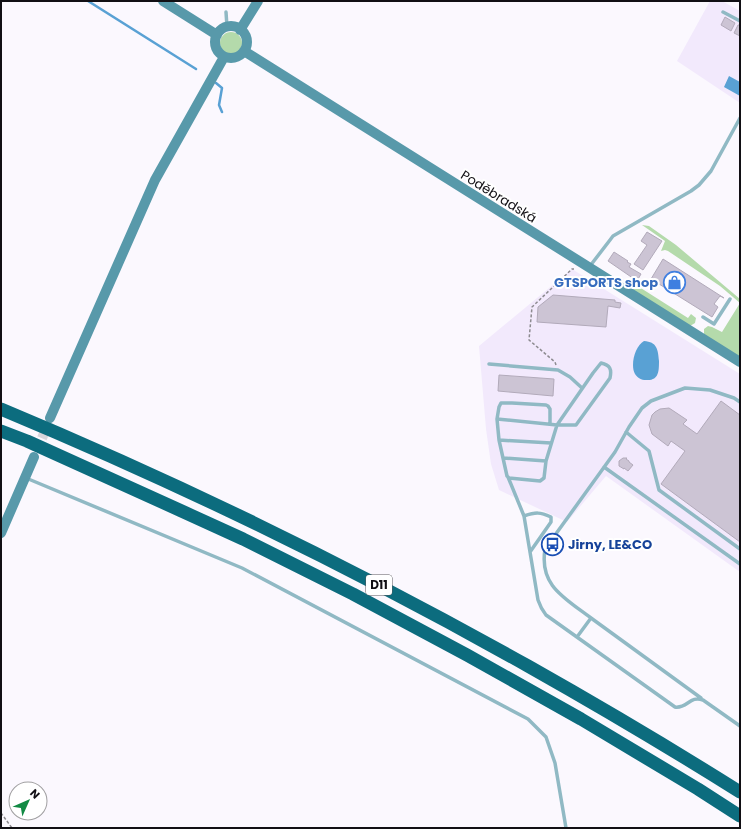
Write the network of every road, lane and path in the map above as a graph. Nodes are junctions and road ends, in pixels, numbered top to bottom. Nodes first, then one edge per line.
1 (163, 1) edge
2 (258, 1) edge
3 (226, 12) dead end
4 (723, 12) dead end
5 (740, 21) edge
6 (227, 27) junction
7 (240, 30) junction
8 (217, 35) junction
9 (244, 51) junction
10 (224, 57) junction
11 (740, 118) edge
12 (589, 267) junction
13 (730, 299) dead end
14 (702, 318) dead end
15 (740, 362) edge
16 (489, 364) dead end
17 (558, 370) junction
18 (582, 388) junction
19 (740, 402) edge
20 (1, 409) edge
21 (50, 418) tunnel mouth
22 (497, 419) junction
23 (550, 424) junction
24 (556, 425) junction
25 (1, 431) edge
26 (626, 432) junction
27 (499, 440) junction
28 (551, 443) junction
29 (34, 457) tunnel mouth
30 (503, 458) junction
31 (546, 461) junction
32 (604, 467) junction
33 (507, 476) junction
34 (25, 477) junction
35 (524, 516) junction
36 (1, 533) edge
37 (740, 549) edge
38 (530, 552) junction
39 (740, 564) edge
40 (590, 618) junction
41 (577, 637) junction
42 (703, 700) junction
43 (740, 726) edge
44 (740, 792) edge
45 (1, 813) edge
46 (740, 816) edge
47 (12, 828) edge
48 (566, 828) edge

1 - 8 main road
2 - 7 main road
3 - 6 lane
4 - 5 lane
6 - 7 main road
6 - 8 main road
7 - 9 main road
8 - 10 main road
9 - 10 main road
9 - 12 main road, Poděbradská
10 - 21 main road
11 - 12 lane
12 - 15 main road, Poděbradská
12 - 17 path
13 - 14 lane
16 - 17 lane
17 - 18 lane
18 - 24 lane
18 - 24 lane
19 - 26 lane
20 - 44 highway, D11
22 - 23 lane
22 - 23 lane
22 - 27 lane
23 - 24 lane
24 - 28 lane
25 - 46 highway, D11
26 - 32 lane
26 - 37 lane
27 - 28 lane
27 - 30 lane
28 - 31 lane
29 - 34 main road
30 - 31 lane
30 - 33 lane
31 - 33 lane
32 - 39 lane
32 - 40 lane
33 - 35 lane
34 - 36 main road
34 - 48 lane
35 - 38 lane
35 - 38 lane
38 - 41 lane
40 - 41 lane
40 - 42 lane
41 - 42 lane
42 - 43 lane
45 - 47 path

